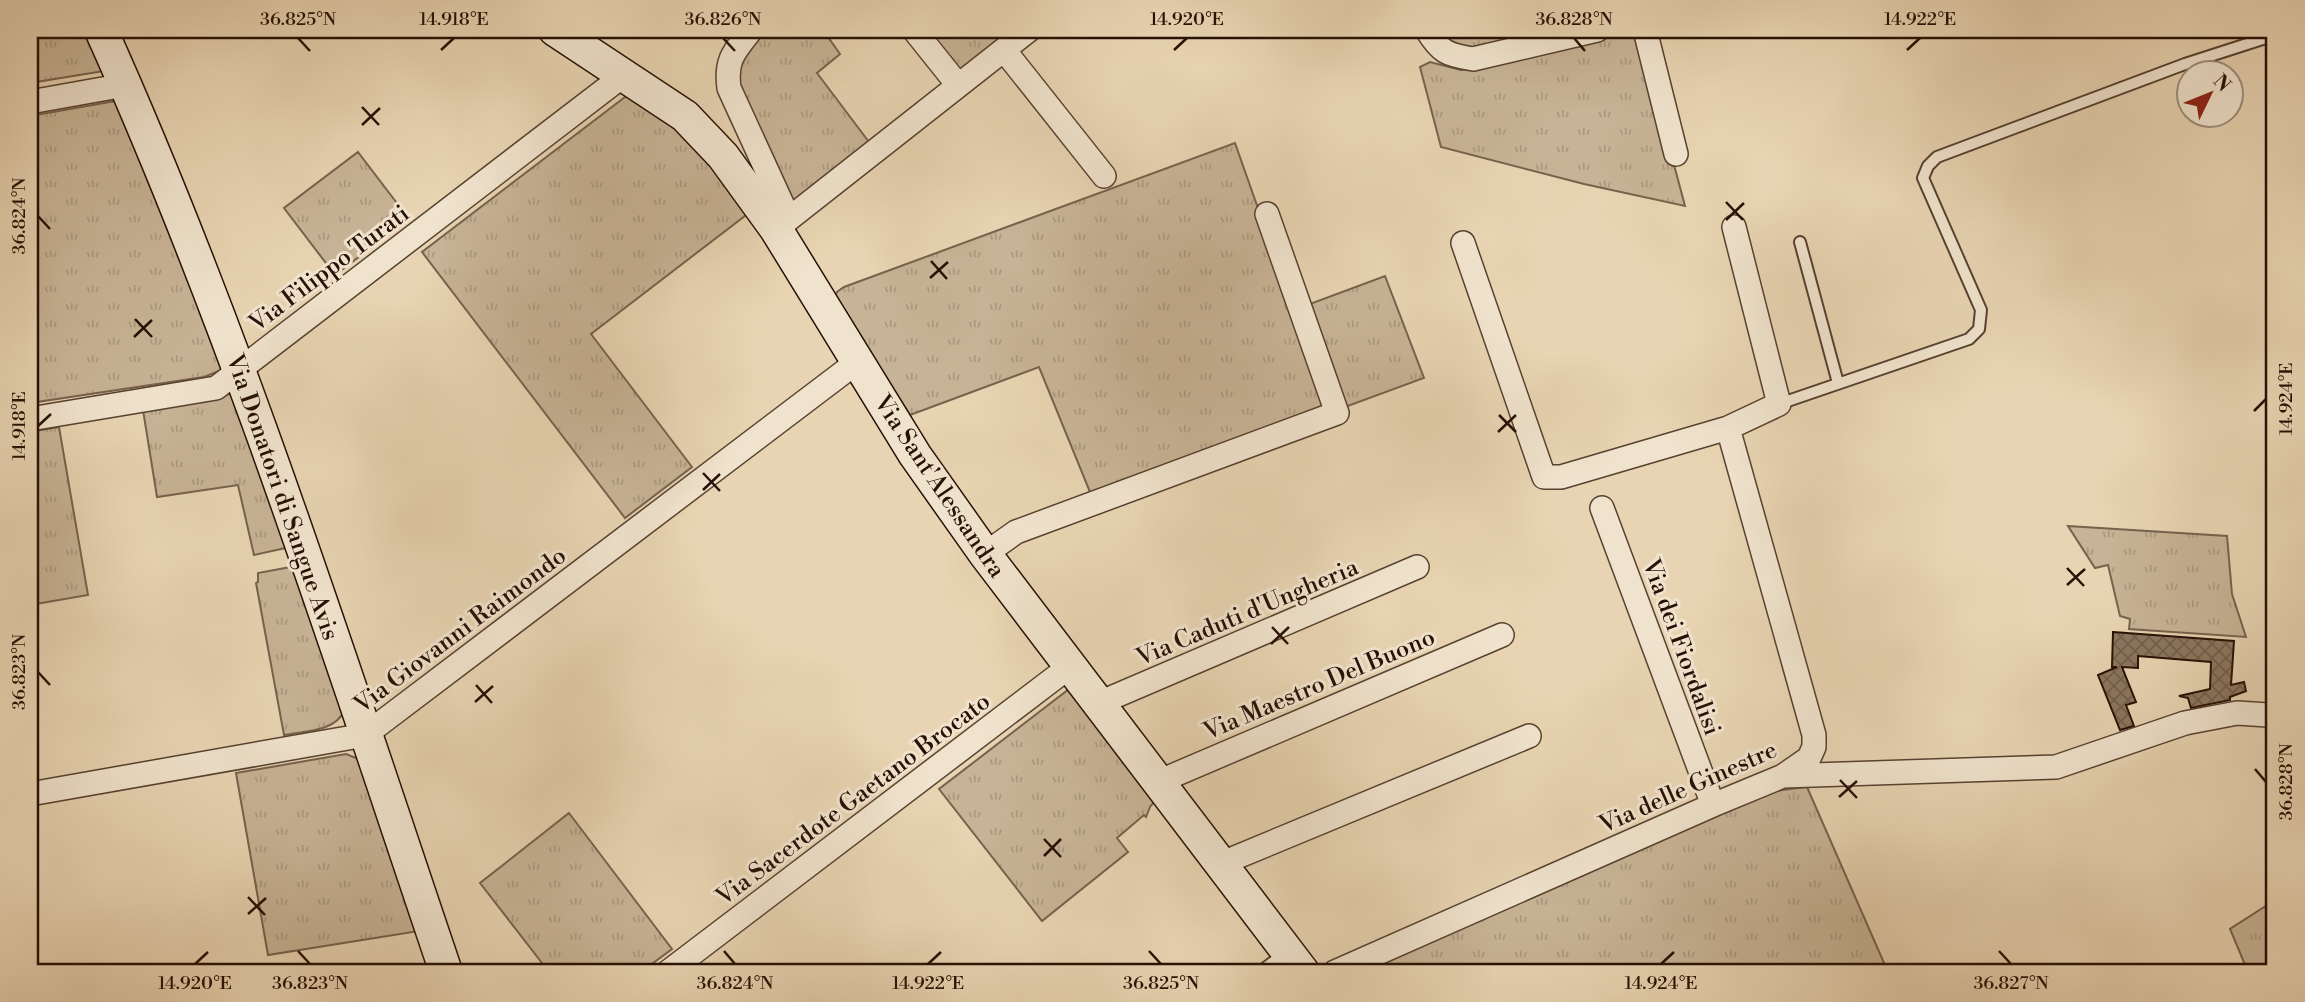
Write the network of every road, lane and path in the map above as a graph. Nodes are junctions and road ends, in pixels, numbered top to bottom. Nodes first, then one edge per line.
1 (101, 30) edge
2 (555, 30) edge
3 (751, 30) edge
4 (914, 30) edge
5 (1029, 30) edge
6 (1427, 30) edge
7 (1597, 30) edge
8 (1645, 30) edge
9 (2275, 34) edge
10 (1004, 50) junction
11 (624, 75) junction
12 (125, 85) junction
13 (958, 85) junction
14 (30, 102) edge
15 (1675, 154) dead end
16 (1104, 176) dead end
17 (1267, 214) dead end
18 (783, 224) junction
19 (1734, 227) dead end
20 (1800, 242) dead end
21 (1463, 243) dead end
22 (857, 362) junction
23 (240, 369) junction
24 (1838, 383) junction
25 (1779, 404) junction
26 (30, 419) edge
27 (1728, 428) junction
28 (1602, 508) dead end
29 (985, 554) junction
30 (1417, 568) dead end
31 (1502, 635) dead end
32 (1069, 667) junction
33 (1097, 704) junction
34 (2275, 719) edge
35 (365, 735) junction
36 (1529, 736) dead end
37 (1783, 776) junction
38 (1158, 782) junction
39 (30, 793) edge
40 (1713, 804) junction
41 (1220, 864) junction
42 (1295, 962) edge
43 (446, 972) edge
44 (668, 972) edge
45 (1260, 972) edge
46 (1335, 972) edge

1 - 12 street, Via Donatori di Sangue Avis
2 - 11 street, Via Sant'Alessandra
3 - 18 street
4 - 13 street
5 - 10 street
6 - 7 street
8 - 15 street
9 - 24 lane
10 - 13 street
10 - 16 street
11 - 18 street, Via Sant'Alessandra
11 - 23 street, Via Filippo Turati
12 - 14 street
12 - 23 street, Via Donatori di Sangue Avis
13 - 18 street
17 - 29 street
18 - 22 street, Via Sant'Alessandra
19 - 25 street
20 - 24 lane
21 - 27 street
22 - 29 street, Via Sant'Alessandra
22 - 35 street, Via Giovanni Raimondo
23 - 26 street, Via Filippo Turati
23 - 35 street, Via Donatori di Sangue Avis
24 - 25 lane
25 - 27 street
27 - 37 street, Via delle Ginestre
28 - 40 street, Via dei Fiordalisi
29 - 32 street, Via Sant'Alessandra
30 - 33 street, Via Caduti d'Ungheria
31 - 38 street, Via Maestro Del Buono
32 - 33 street, Via Sant'Alessandra
32 - 44 street, Via Sacerdote Gaetano Brocato
33 - 38 street, Via Sant'Alessandra
34 - 37 street
35 - 39 street, Via Giovanni Raimondo
35 - 43 street, Via Donatori di Sangue Avis
36 - 41 street
37 - 40 street, Via delle Ginestre
38 - 41 street, Via Sant'Alessandra
40 - 46 street, Via delle Ginestre
41 - 42 street, Via Sant'Alessandra
42 - 45 lane

